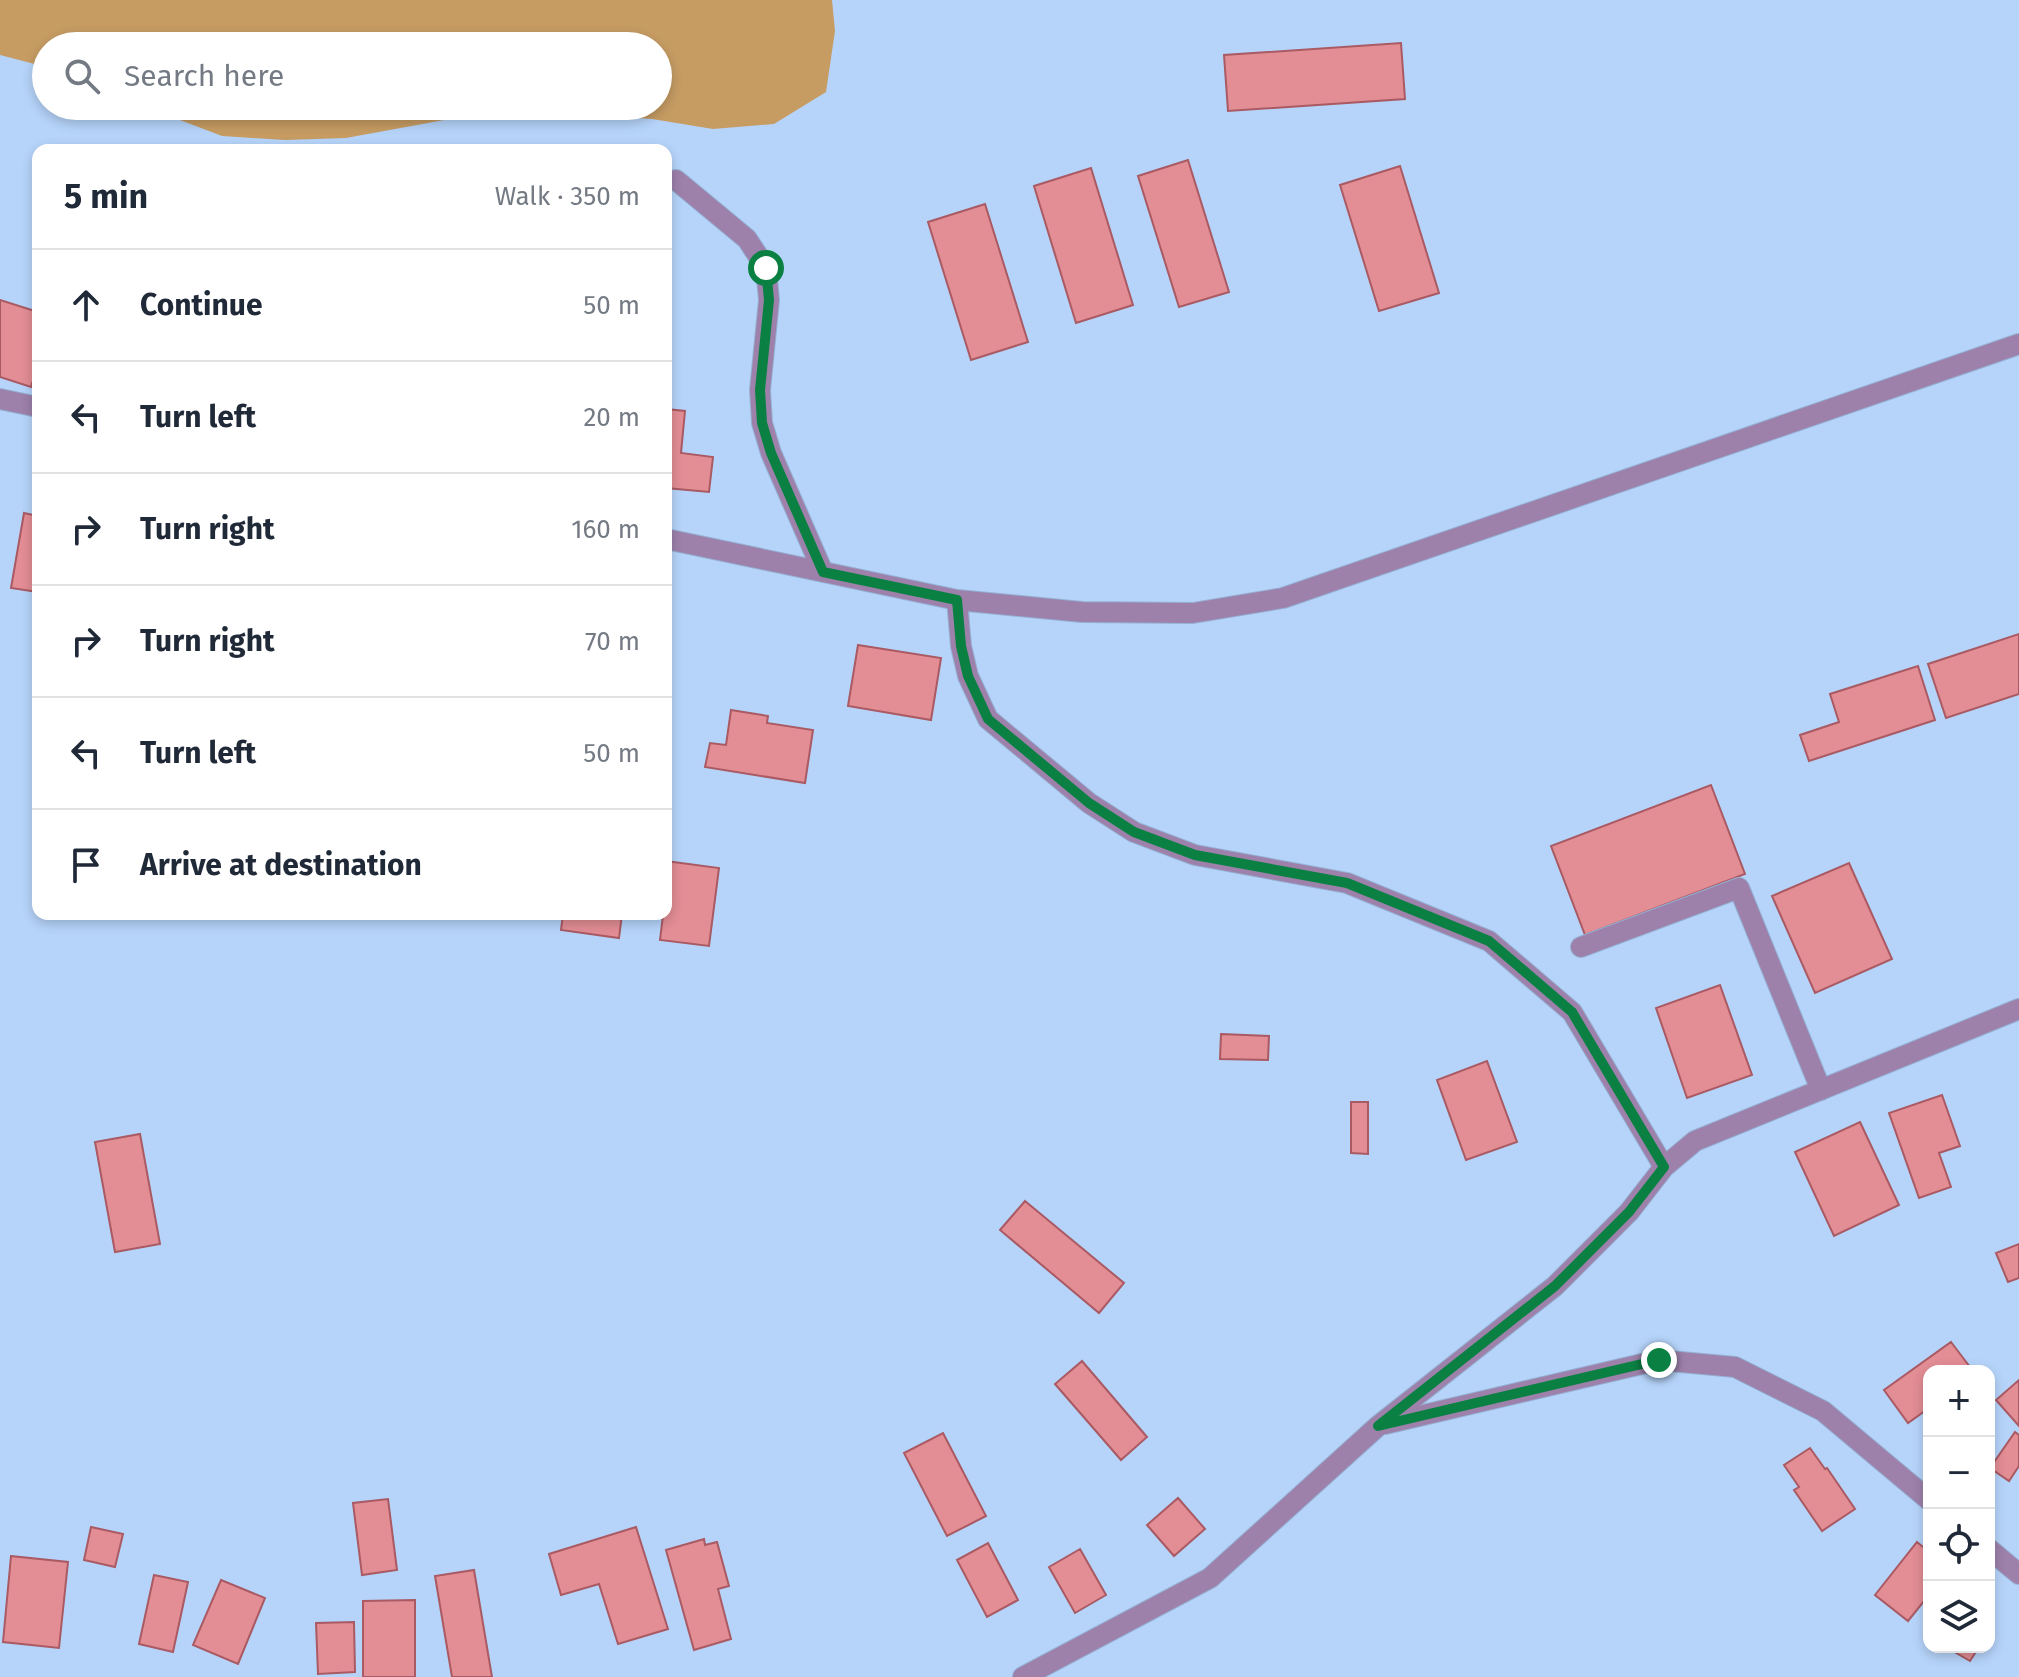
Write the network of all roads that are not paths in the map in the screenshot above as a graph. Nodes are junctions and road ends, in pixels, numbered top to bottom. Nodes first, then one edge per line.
1 (676, 180) dead end
2 (2019, 344) edge
3 (0, 399) edge
4 (32, 406) edge
5 (672, 540) edge
6 (823, 572) junction
7 (957, 600) junction
8 (1581, 947) dead end
9 (2019, 1009) edge
10 (1821, 1090) junction
11 (1664, 1167) junction
12 (1378, 1426) junction
13 (1923, 1495) edge
14 (1995, 1554) edge
15 (2019, 1574) edge
16 (1023, 1677) edge

1 - 6 street
2 - 7 street
3 - 4 street
5 - 6 street
6 - 7 street
7 - 11 street
8 - 10 street
9 - 10 street
10 - 11 street
11 - 12 street
12 - 13 street
12 - 16 street
14 - 15 street

